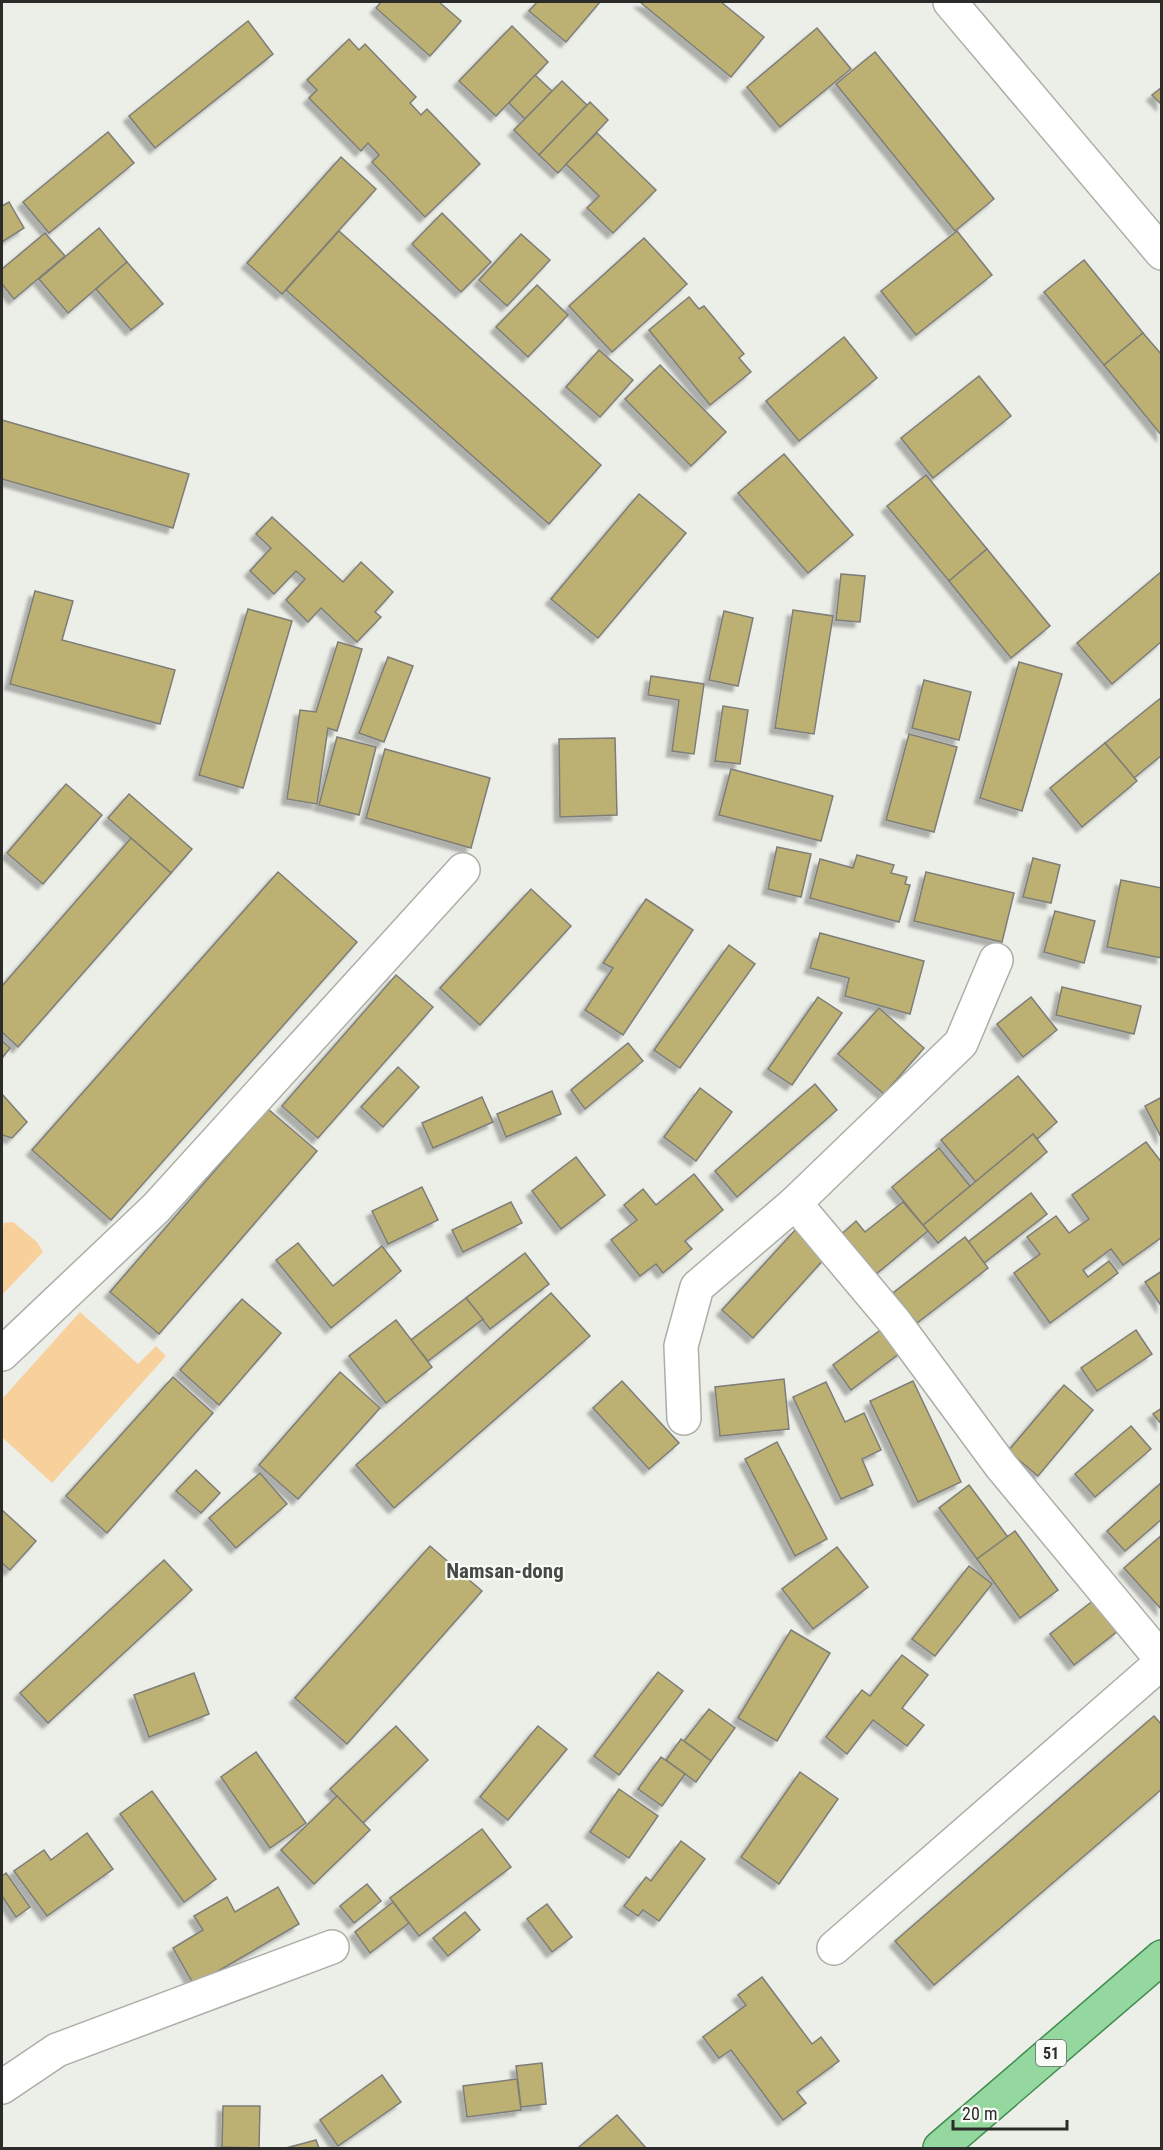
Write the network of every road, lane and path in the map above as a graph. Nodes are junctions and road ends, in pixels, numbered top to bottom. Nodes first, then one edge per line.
1 (950, 2) edge
2 (1161, 254) edge
3 (463, 870) dead end
4 (996, 960) dead end
5 (795, 1203) junction
6 (2, 1354) edge
7 (684, 1418) dead end
8 (1161, 1661) edge
9 (332, 1947) dead end
10 (834, 1948) dead end
11 (1161, 1957) edge
12 (2, 2087) edge
13 (940, 2148) edge

1 - 2 street
3 - 6 street
4 - 5 street
5 - 7 street
5 - 8 street
8 - 10 street
9 - 12 street
11 - 13 main road, 51

